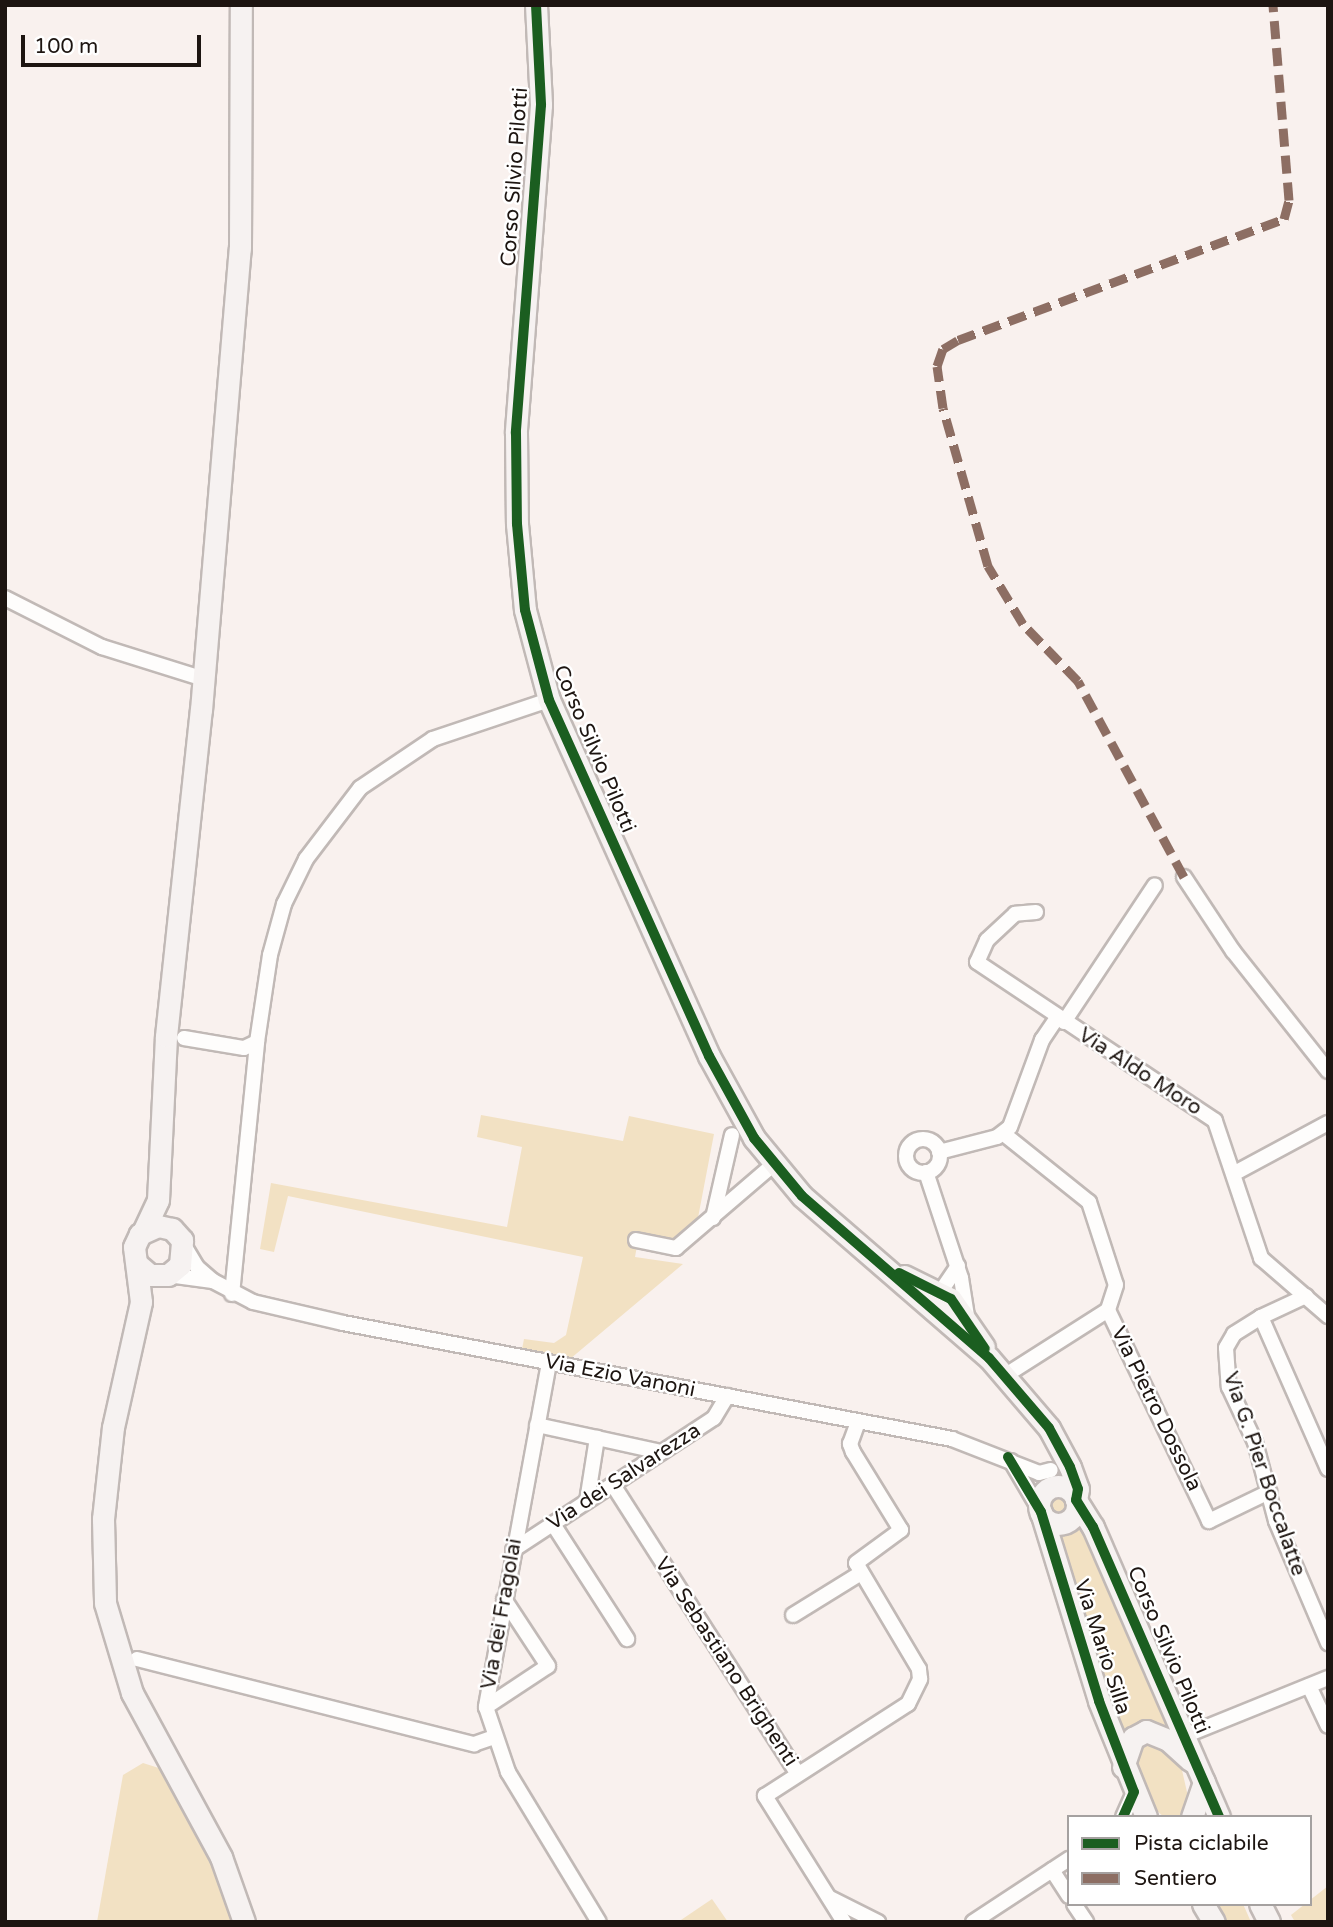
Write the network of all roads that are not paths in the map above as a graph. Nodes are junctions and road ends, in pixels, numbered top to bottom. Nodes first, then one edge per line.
1 (241, 5) edge
2 (537, 5) edge
3 (5, 598) edge
4 (204, 679) junction
5 (549, 700) junction
6 (1184, 877) dead end
7 (1155, 884) dead end
8 (1036, 912) dead end
9 (1060, 1020) junction
10 (184, 1038) dead end
11 (257, 1042) junction
12 (1328, 1071) edge
13 (1327, 1125) edge
14 (1004, 1133) junction
15 (732, 1135) dead end
16 (939, 1152) junction
17 (775, 1163) junction
18 (160, 1167) junction
19 (926, 1172) junction
20 (1235, 1173) junction
21 (713, 1219) junction
22 (144, 1230) junction
23 (179, 1237) junction
24 (636, 1240) dead end
25 (137, 1264) junction
26 (958, 1266) junction
27 (167, 1275) junction
28 (213, 1281) junction
29 (232, 1294) junction
30 (1306, 1296) junction
31 (948, 1310) junction
32 (1108, 1310) junction
33 (1328, 1316) edge
34 (1261, 1317) junction
35 (139, 1318) junction
36 (549, 1363) junction
37 (1006, 1375) junction
38 (727, 1396) junction
39 (858, 1423) junction
40 (537, 1425) junction
41 (1049, 1429) junction
42 (597, 1438) junction
43 (661, 1452) junction
44 (1008, 1457) junction
45 (1328, 1469) edge
46 (1051, 1470) junction
47 (612, 1485) junction
48 (1269, 1492) junction
49 (1076, 1500) junction
50 (587, 1501) junction
51 (1043, 1502) junction
52 (553, 1524) junction
53 (513, 1550) junction
54 (861, 1573) junction
55 (503, 1599) junction
56 (793, 1615) dead end
57 (626, 1639) dead end
58 (1328, 1643) edge
59 (138, 1659) dead end
60 (1328, 1678) edge
61 (1309, 1686) junction
62 (486, 1707) junction
63 (1328, 1726) edge
64 (494, 1737) junction
65 (1177, 1739) junction
66 (1123, 1767) junction
67 (798, 1774) junction
68 (1200, 1774) junction
69 (1134, 1792) junction
70 (1124, 1815) edge
71 (1146, 1815) edge
72 (1192, 1815) edge
73 (1218, 1815) edge
74 (1067, 1860) edge
75 (1052, 1870) junction
76 (1067, 1893) edge
77 (830, 1898) junction
78 (1075, 1906) edge
79 (1204, 1906) edge
80 (1260, 1906) edge
81 (243, 1922) edge
82 (599, 1922) edge
83 (844, 1922) edge
84 (878, 1922) edge
85 (972, 1922) edge
86 (1086, 1922) edge
87 (1214, 1922) edge
88 (1269, 1922) edge

1 - 4 street
2 - 5 street, Corso Silvio Pilotti
3 - 4 street
4 - 18 street
5 - 11 street
5 - 17 street, Corso Silvio Pilotti
6 - 12 street
7 - 9 street
8 - 9 street, Via Aldo Moro
9 - 14 street
9 - 20 street, Via Aldo Moro
10 - 11 street
11 - 29 street
13 - 20 street
14 - 16 street
14 - 32 street
15 - 21 street
16 - 19 street
16 - 19 street
17 - 21 street
17 - 31 street, Corso Silvio Pilotti
18 - 22 street
18 - 23 street
19 - 26 street
20 - 30 street, Via Aldo Moro
21 - 24 street
22 - 23 street
22 - 25 street
23 - 27 street
23 - 28 street
25 - 27 street
25 - 35 street
26 - 31 street
26 - 31 street
27 - 28 street
27 - 35 street
28 - 29 street, Via Ezio Vanoni
29 - 36 street, Via Ezio Vanoni
30 - 33 street, Via Aldo Moro
30 - 34 street, Via G. Pier Boccalatte
31 - 37 street, Corso Silvio Pilotti
32 - 37 street, Via Pietro Dossola
32 - 48 street, Via Pietro Dossola
34 - 45 street
34 - 48 street, Via G. Pier Boccalatte
35 - 81 street
36 - 38 street, Via Ezio Vanoni
36 - 40 street, Via dei Fragolai
37 - 41 street, Corso Silvio Pilotti
38 - 39 street, Via Ezio Vanoni
38 - 43 street, Via dei Salvarezza
39 - 44 street, Via Ezio Vanoni
39 - 54 street
40 - 42 street
40 - 53 street, Via dei Fragolai
41 - 46 street
41 - 49 street, Corso Silvio Pilotti
42 - 43 street
42 - 50 street
43 - 47 street, Via dei Salvarezza
44 - 46 street, Via Ezio Vanoni
44 - 51 street
46 - 51 street
47 - 50 street, Via dei Salvarezza
47 - 67 street, Via Sebastiano Brighenti
48 - 58 street, Via G. Pier Boccalatte
49 - 51 street
49 - 51 street
49 - 65 street, Corso Silvio Pilotti
50 - 52 street, Via dei Salvarezza
51 - 66 street, Via Mario Silla
52 - 53 street, Via dei Salvarezza
52 - 57 street
53 - 55 street, Via dei Fragolai
54 - 56 street
54 - 67 street
55 - 62 street, Via dei Fragolai
55 - 62 street
59 - 64 street
60 - 61 street
61 - 63 street
61 - 65 street
62 - 64 street, Via dei Fragolai
64 - 82 street, Via dei Fragolai
65 - 66 street
65 - 68 street
66 - 69 street, Via Mario Silla
67 - 77 street, Via Sebastiano Brighenti
68 - 72 street
68 - 73 street
69 - 70 street
69 - 71 street, Via Mario Silla
74 - 75 street
75 - 76 street
75 - 85 street
77 - 83 street, Via Sebastiano Brighenti
77 - 84 street
78 - 86 street
79 - 87 street
80 - 88 street

